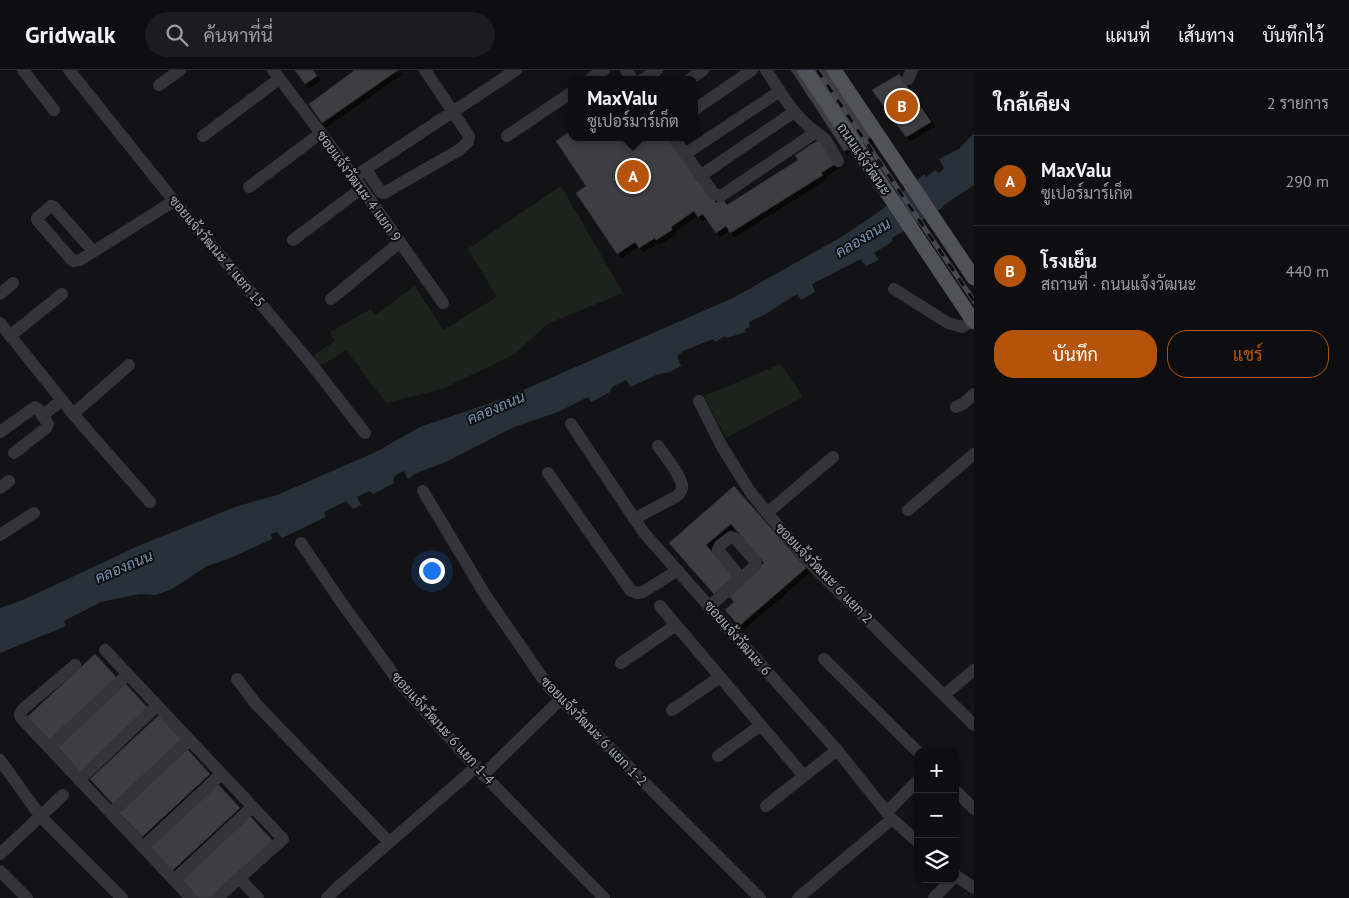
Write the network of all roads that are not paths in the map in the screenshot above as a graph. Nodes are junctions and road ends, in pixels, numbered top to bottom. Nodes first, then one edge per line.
1 (23, 70) edge
2 (69, 70) edge
3 (180, 70) edge
4 (425, 70) edge
5 (515, 70) edge
6 (752, 70) edge
7 (766, 70) edge
8 (805, 70) edge
9 (834, 70) edge
10 (276, 74) edge
11 (160, 85) dead end
12 (780, 91) junction
13 (568, 95) edge
14 (698, 107) edge
15 (54, 110) dead end
16 (794, 112) junction
17 (453, 113) junction
18 (816, 132) junction
19 (321, 133) junction
20 (203, 136) dead end
21 (507, 136) dead end
22 (676, 141) edge
23 (685, 154) junction
24 (838, 161) dead end
25 (366, 170) junction
26 (700, 176) junction
27 (354, 177) junction
28 (249, 187) dead end
29 (362, 188) junction
30 (174, 201) junction
31 (293, 240) dead end
32 (400, 243) junction
33 (93, 251) junction
34 (974, 278) edge
35 (13, 283) dead end
36 (894, 289) dead end
37 (0, 294) edge
38 (62, 294) dead end
39 (331, 299) dead end
40 (443, 303) dead end
41 (974, 322) edge
42 (0, 323) edge
43 (10, 336) junction
44 (129, 365) dead end
45 (974, 394) edge
46 (62, 400) junction
47 (699, 401) dead end
48 (956, 407) dead end
49 (73, 414) junction
50 (43, 415) junction
51 (571, 424) dead end
52 (0, 432) edge
53 (365, 432) dead end
54 (658, 446) dead end
55 (14, 453) dead end
56 (974, 454) edge
57 (832, 457) dead end
58 (548, 473) dead end
59 (423, 491) dead end
60 (150, 502) dead end
61 (908, 510) dead end
62 (34, 512) dead end
63 (767, 513) junction
64 (634, 519) junction
65 (0, 535) edge
66 (301, 543) dead end
67 (678, 570) junction
68 (741, 578) dead end
69 (660, 606) dead end
70 (710, 606) junction
71 (676, 625) junction
72 (105, 650) dead end
73 (824, 660) dead end
74 (621, 663) dead end
75 (75, 665) dead end
76 (974, 670) edge
77 (127, 675) junction
78 (720, 677) junction
79 (237, 679) dead end
80 (944, 695) junction
81 (561, 699) junction
82 (157, 706) junction
83 (672, 710) dead end
84 (761, 725) junction
85 (974, 725) edge
86 (189, 740) junction
87 (49, 748) junction
88 (914, 748) edge
89 (837, 750) junction
90 (718, 756) dead end
91 (0, 760) edge
92 (479, 771) junction
93 (221, 774) junction
94 (804, 776) junction
95 (79, 780) junction
96 (914, 785) edge
97 (958, 793) edge
98 (63, 795) dead end
99 (252, 806) junction
100 (766, 806) dead end
101 (974, 809) edge
102 (111, 813) junction
103 (890, 815) junction
104 (41, 817) junction
105 (914, 838) edge
106 (389, 842) junction
107 (143, 847) junction
108 (0, 854) edge
109 (0, 871) edge
110 (959, 878) edge
111 (240, 879) junction
112 (174, 880) junction
113 (948, 883) edge
114 (974, 888) edge
115 (27, 898) edge
116 (122, 898) edge
117 (191, 898) edge
118 (217, 898) edge
119 (258, 898) edge
120 (327, 898) edge
121 (604, 898) edge
122 (760, 898) edge
123 (798, 898) edge
124 (934, 898) edge

1 - 15 street
2 - 30 street, ซอยแจ้งวัฒนะ 4 แยก 15
3 - 11 street
4 - 17 street
5 - 17 street
6 - 14 street
7 - 12 street
8 - 41 main road, ถนนแจ้งวัฒนะ
9 - 34 main road, ถนนแจ้งวัฒนะ
10 - 19 street, ซอยแจ้งวัฒนะ 4 แยก 9
10 - 20 street
12 - 16 street
12 - 23 street
13 - 21 street
16 - 18 street
16 - 26 street
17 - 25 street
17 - 25 street
18 - 24 street
18 - 26 street
19 - 27 street, ซอยแจ้งวัฒนะ 4 แยก 9
19 - 28 street
22 - 23 street
23 - 26 street
25 - 27 street
27 - 29 street, ซอยแจ้งวัฒนะ 4 แยก 9
29 - 31 street
29 - 32 street, ซอยแจ้งวัฒนะ 4 แยก 9
30 - 33 street
30 - 53 street, ซอยแจ้งวัฒนะ 4 แยก 15
32 - 39 street
32 - 40 street, ซอยแจ้งวัฒนะ 4 แยก 9
33 - 33 street
35 - 37 street
36 - 41 street
38 - 43 street
42 - 43 street
43 - 46 street
44 - 49 street
45 - 48 street
46 - 49 street
46 - 50 street
47 - 63 street, ซอยแจ้งวัฒนะ 6 แยก 2
49 - 60 street
50 - 52 street
50 - 55 street
51 - 64 street, ซอยแจ้งวัฒนะ 6
54 - 64 street
56 - 61 street
57 - 63 street
58 - 67 street
59 - 81 street, ซอยแจ้งวัฒนะ 6 แยก 1-2
62 - 65 street
63 - 80 street, ซอยแจ้งวัฒนะ 6 แยก 2
64 - 67 street, ซอยแจ้งวัฒนะ 6
66 - 92 street, ซอยแจ้งวัฒนะ 6 แยก 1-4
67 - 70 street, ซอยแจ้งวัฒนะ 6
68 - 70 street
69 - 71 street
70 - 89 street, ซอยแจ้งวัฒนะ 6
71 - 74 street
71 - 78 street
72 - 77 street
73 - 88 street
75 - 87 street
76 - 80 street
77 - 82 street
77 - 87 street
78 - 83 street
78 - 84 street
79 - 106 street
80 - 85 street, ซอยแจ้งวัฒนะ 6 แยก 2
81 - 92 street
81 - 122 street, ซอยแจ้งวัฒนะ 6 แยก 1-2
82 - 86 street
82 - 95 street
84 - 90 street
84 - 94 street
86 - 93 street
86 - 102 street
87 - 95 street
89 - 94 street
89 - 103 street, ซอยแจ้งวัฒนะ 6
91 - 104 street
92 - 106 street
92 - 121 street, ซอยแจ้งวัฒนะ 6 แยก 1-4
93 - 99 street
93 - 107 street
94 - 100 street
95 - 102 street
96 - 103 street
97 - 101 street
98 - 104 street
99 - 111 street
99 - 112 street
102 - 107 street
103 - 105 street, ซอยแจ้งวัฒนะ 6
103 - 123 street
104 - 108 street
104 - 116 street
106 - 120 street
107 - 112 street
109 - 115 street
110 - 114 street
111 - 118 street
111 - 119 street
112 - 117 street
113 - 124 street

